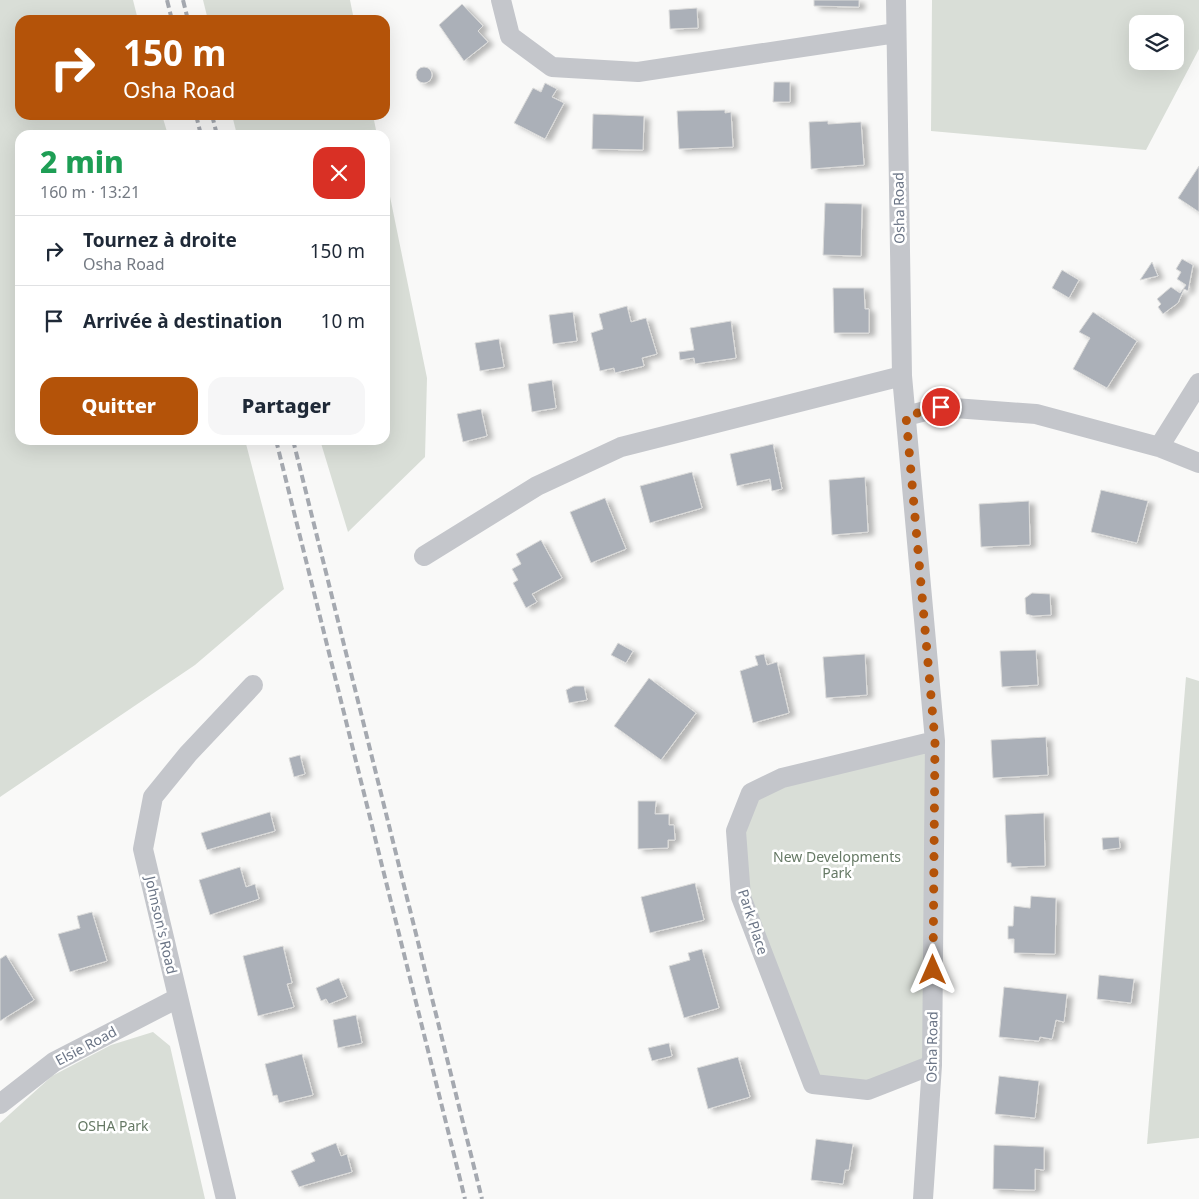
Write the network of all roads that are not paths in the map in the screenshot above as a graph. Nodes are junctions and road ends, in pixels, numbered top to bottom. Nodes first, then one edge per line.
1 (501, 0) edge
2 (896, 0) edge
3 (896, 33) junction
4 (902, 376) junction
5 (1199, 383) edge
6 (906, 416) junction
7 (1159, 447) junction
8 (1199, 463) edge
9 (424, 556) dead end
10 (253, 685) dead end
11 (935, 741) junction
12 (178, 998) junction
13 (932, 1065) junction
14 (0, 1104) edge
15 (226, 1199) edge
16 (924, 1199) edge

1 - 3 street
2 - 3 street, Osha Road
3 - 4 street, Osha Road
4 - 6 street, Osha Road
4 - 9 street
5 - 7 street
6 - 7 street
6 - 11 street, Osha Road
7 - 8 street
10 - 12 street, Johnson's Road
11 - 13 street, Osha Road
11 - 13 street, Park Place
12 - 14 street, Elsie Road
12 - 15 street, Johnson's Road
13 - 16 street, Osha Road

